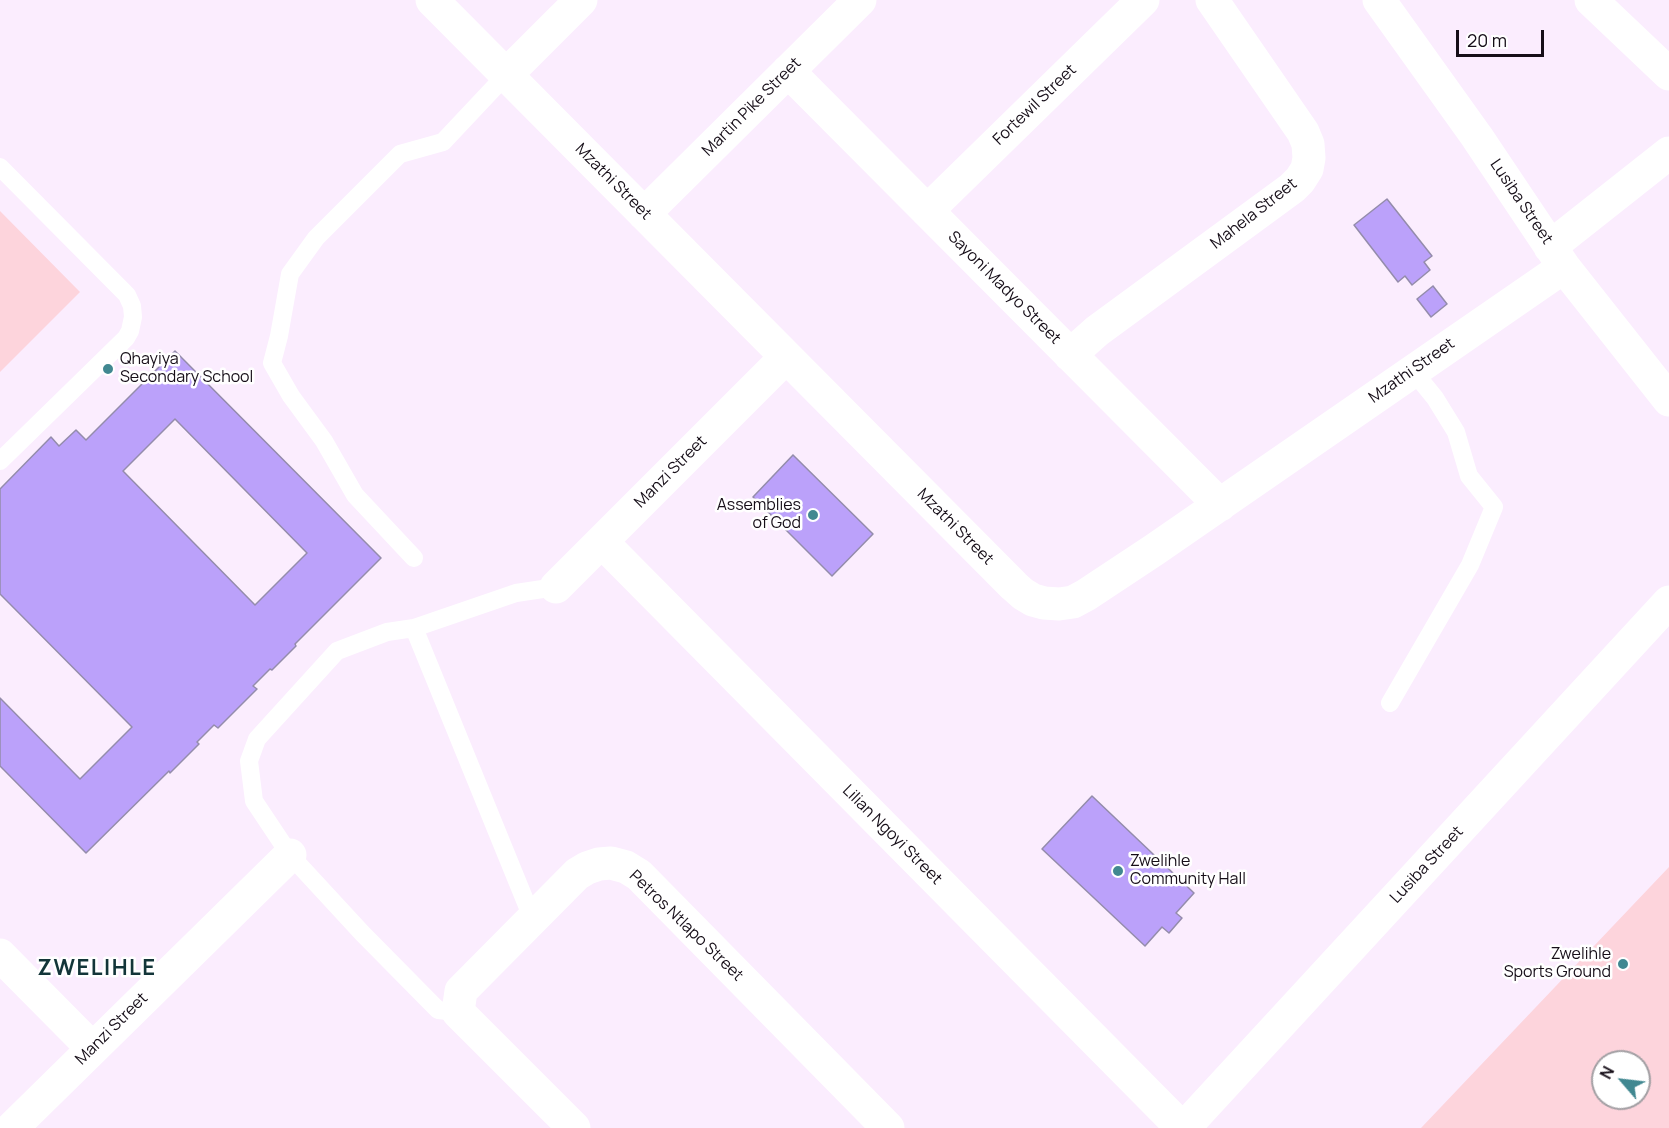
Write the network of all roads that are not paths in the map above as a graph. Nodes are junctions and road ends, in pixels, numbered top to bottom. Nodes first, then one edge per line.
1 (432, 0) edge
2 (581, 0) edge
3 (860, 0) edge
4 (1143, 0) edge
5 (1212, 0) edge
6 (1379, 0) edge
7 (1591, 0) edge
8 (788, 71) junction
9 (1669, 74) edge
10 (506, 75) junction
11 (1669, 153) edge
12 (0, 167) edge
13 (927, 211) junction
14 (645, 214) junction
15 (1557, 257) junction
16 (1070, 355) junction
17 (786, 357) junction
18 (1413, 371) junction
19 (1669, 400) edge
20 (0, 461) edge
21 (1220, 505) junction
22 (602, 542) junction
23 (414, 558) dead end
24 (556, 587) joint
25 (1669, 602) edge
26 (414, 628) junction
27 (1390, 703) dead end
28 (290, 855) junction
29 (533, 920) junction
30 (0, 955) edge
31 (458, 1012) junction
32 (92, 1048) junction
33 (12, 1128) edge
34 (574, 1128) edge
35 (888, 1128) edge
36 (1183, 1128) edge

1 - 10 street, Mzathi Street
2 - 10 street
3 - 8 street, Martin Pike Street
4 - 13 street, Fortewil Street
5 - 16 street, Mahela Street
6 - 15 street, Lusiba Street
7 - 9 street
8 - 13 street, Sayoni Madyo Street
8 - 14 street, Martin Pike Street
10 - 14 street, Mzathi Street
10 - 23 lane
11 - 15 street, Mzathi Street
12 - 20 lane
13 - 16 street, Sayoni Madyo Street
14 - 17 street, Mzathi Street
15 - 18 street, Mzathi Street
15 - 19 street, Lusiba Street
16 - 21 street, Sayoni Madyo Street
17 - 21 street, Mzathi Street
17 - 22 street, Manzi Street
18 - 21 street, Mzathi Street
18 - 27 lane
22 - 24 street, Manzi Street
22 - 36 street, Lilian Ngoyi Street
24 - 26 lane
25 - 36 street, Lusiba Street
26 - 28 lane
26 - 29 lane
28 - 31 lane
28 - 32 street, Manzi Street
29 - 31 street, Petros Ntlapo Street
29 - 35 street, Petros Ntlapo Street
30 - 32 street
31 - 34 street
32 - 33 street, Manzi Street

